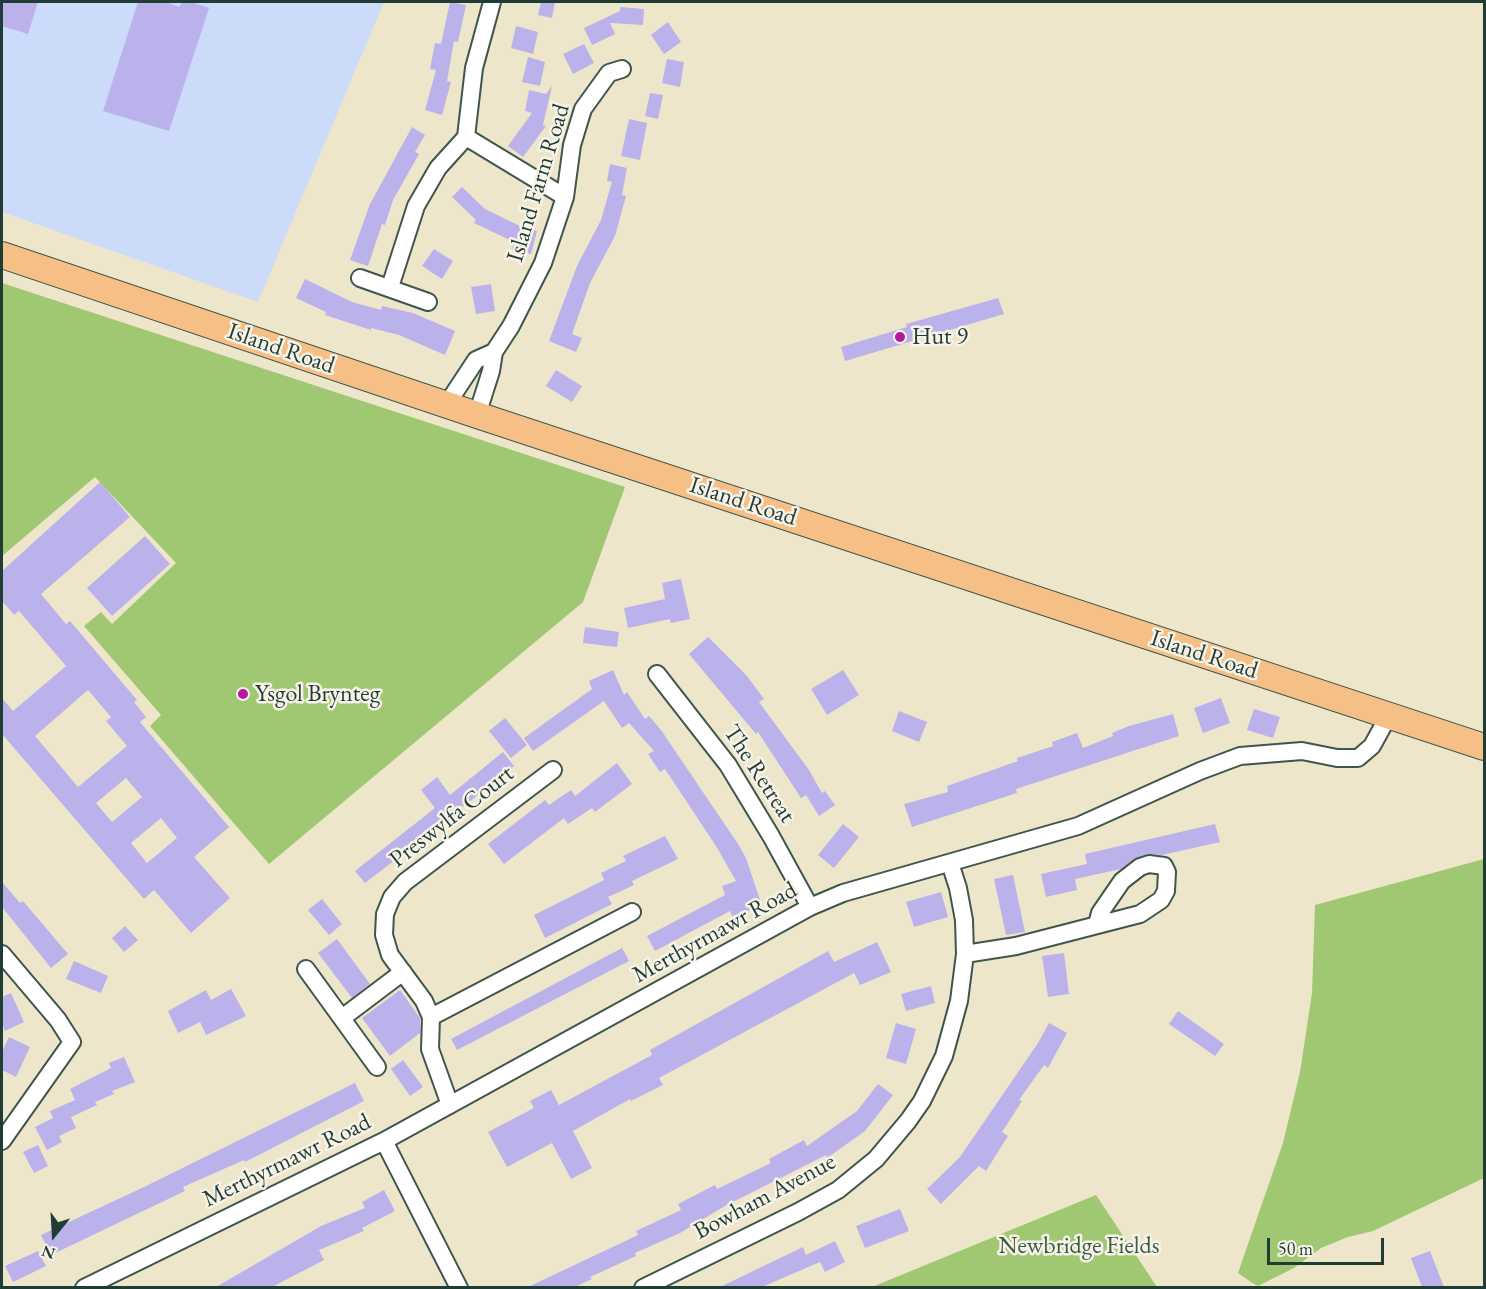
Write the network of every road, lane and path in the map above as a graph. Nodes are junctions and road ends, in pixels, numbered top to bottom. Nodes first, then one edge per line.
1 (492, 2) edge
2 (622, 69) dead end
3 (466, 137) junction
4 (565, 197) junction
5 (2, 255) edge
6 (360, 278) dead end
7 (390, 287) junction
8 (428, 302) dead end
9 (494, 352) junction
10 (447, 404) junction
11 (477, 415) junction
12 (657, 674) dead end
13 (1389, 716) junction
14 (1485, 747) edge
15 (553, 770) dead end
16 (950, 864) junction
17 (810, 907) junction
18 (632, 912) dead end
19 (1097, 924) dead end
20 (2, 954) edge
21 (965, 954) junction
22 (306, 969) dead end
23 (403, 972) junction
24 (431, 1017) junction
25 (342, 1018) junction
26 (377, 1067) dead end
27 (450, 1105) junction
28 (2, 1141) edge
29 (384, 1141) junction
30 (84, 1287) edge
31 (459, 1287) edge
32 (643, 1287) edge

1 - 3 street
2 - 4 street, Island Farm Road
3 - 4 street
3 - 7 street
4 - 9 street, Island Farm Road
5 - 10 main road, Island Road
6 - 7 street
7 - 8 street
9 - 10 street, Island Farm Road
9 - 11 street, Island Farm Road
10 - 11 main road, Island Road
11 - 13 main road, Island Road
12 - 17 street, The Retreat
13 - 14 main road, Island Road
13 - 16 street, Merthyrmawr Road
15 - 23 street, Preswylfa Court
16 - 17 street, Merthyrmawr Road
16 - 21 street, Bowham Avenue
17 - 27 street, Merthyrmawr Road
18 - 24 street
19 - 21 street
20 - 28 street
21 - 32 street, Bowham Avenue
22 - 25 street
23 - 24 street, Preswylfa Court
23 - 25 street
24 - 27 street
25 - 26 street
27 - 29 street, Merthyrmawr Road
29 - 30 street, Merthyrmawr Road
29 - 31 street

